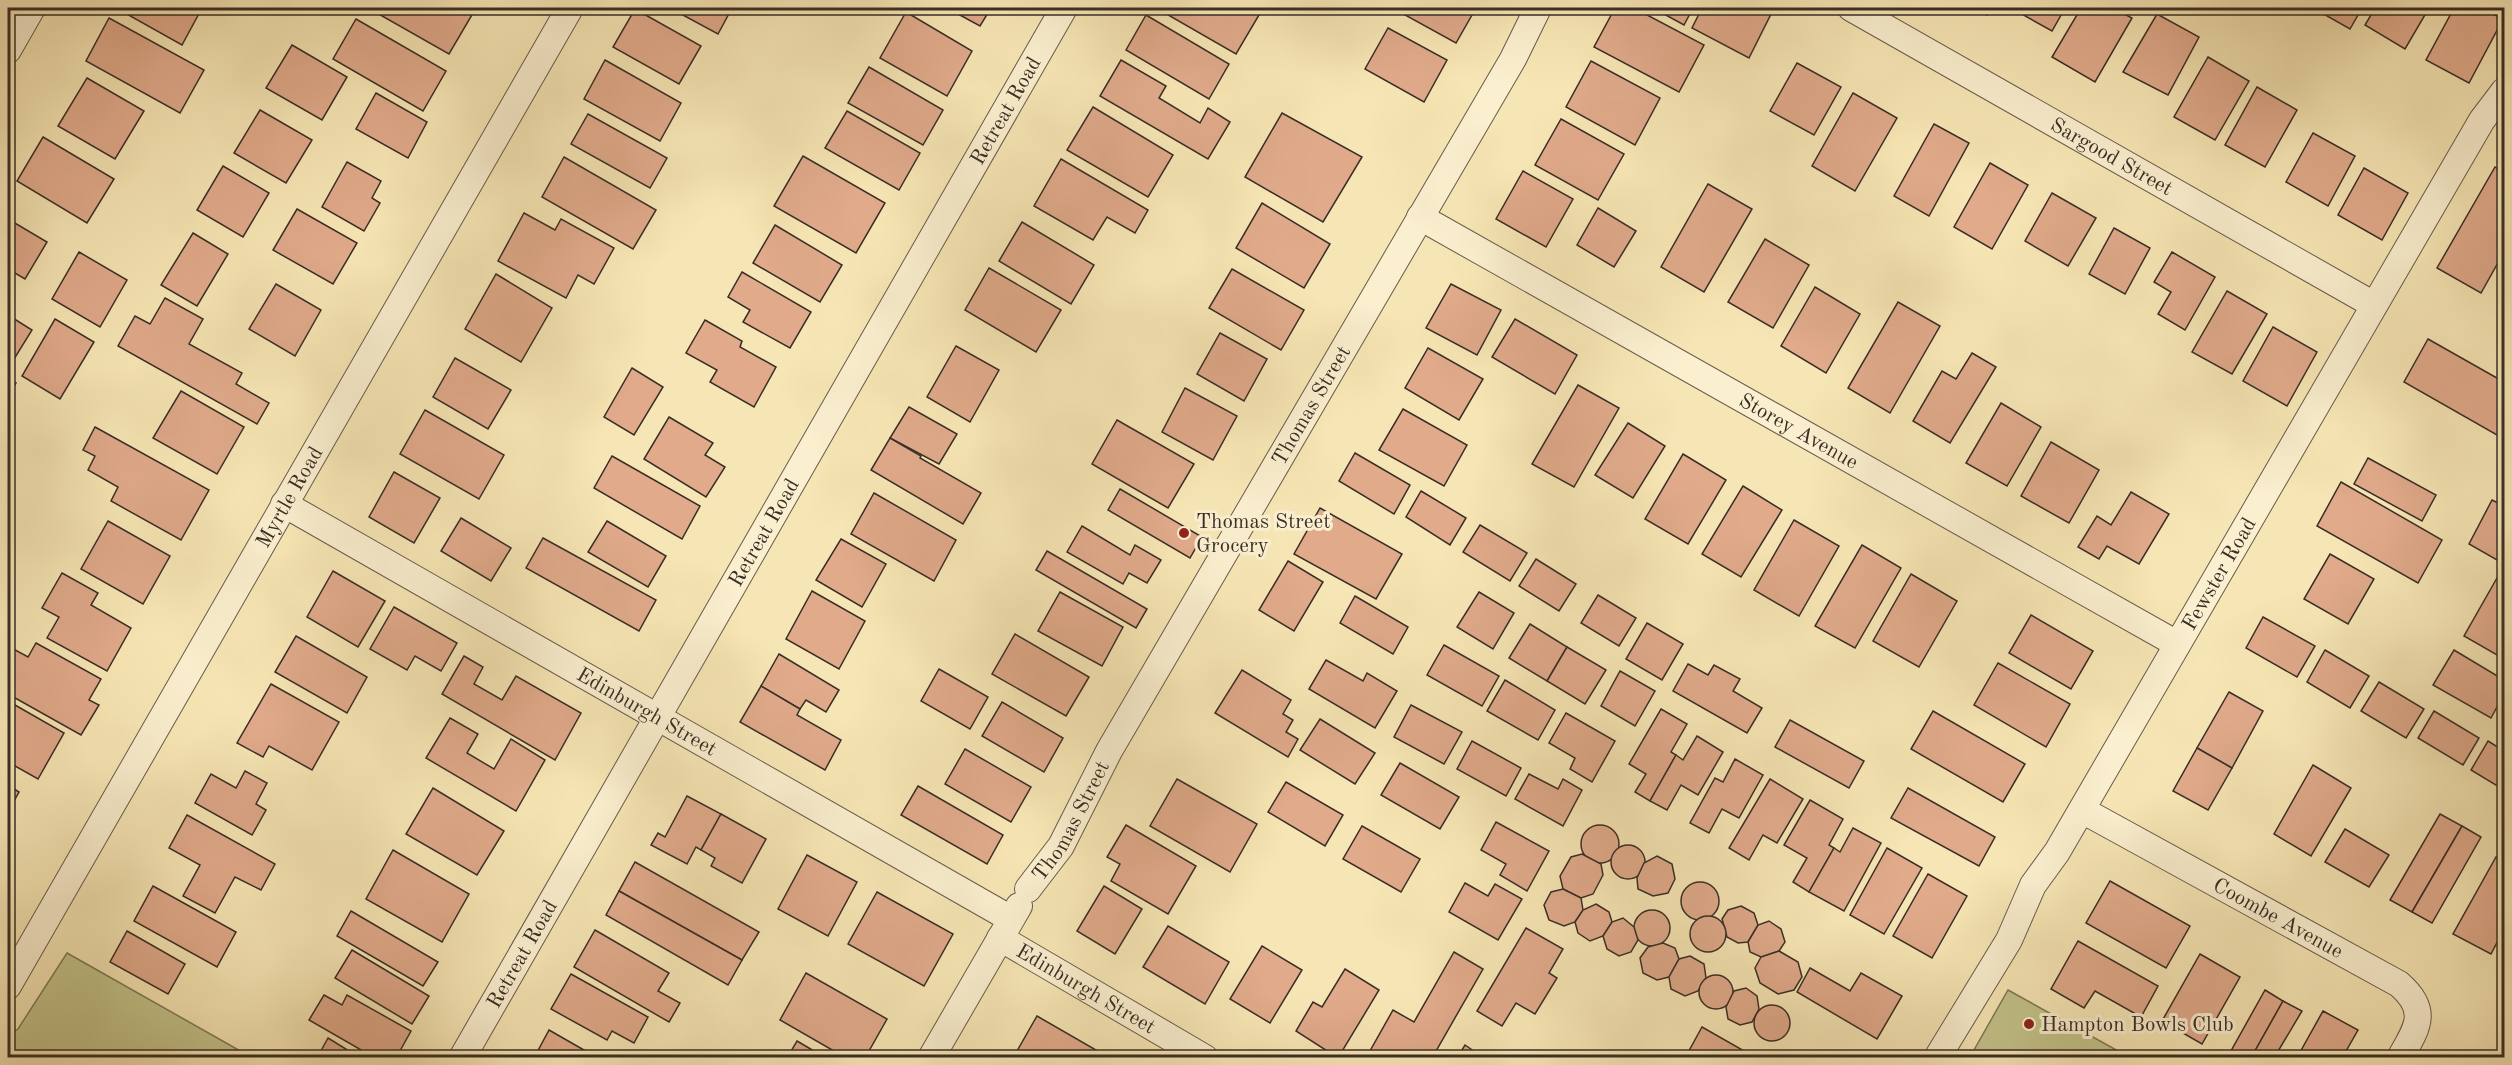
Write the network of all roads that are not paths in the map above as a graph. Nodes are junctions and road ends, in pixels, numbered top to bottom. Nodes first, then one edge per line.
1 (32, 8) edge
2 (570, 8) edge
3 (1064, 8) edge
4 (1538, 8) edge
5 (1552, 8) edge
6 (1851, 8) edge
7 (8, 50) edge
8 (1513, 59) junction
9 (2505, 91) edge
10 (1420, 217) junction
11 (2374, 305) junction
12 (284, 504) junction
13 (2177, 644) junction
14 (657, 717) junction
15 (2082, 810) junction
16 (1006, 928) junction
17 (8, 986) edge
18 (462, 1058) edge
19 (931, 1058) edge
20 (1205, 1058) edge
21 (1938, 1058) edge
22 (2400, 1058) edge

1 - 7 street
2 - 12 street, Myrtle Road
3 - 14 street, Retreat Road
4 - 8 street, Thomas Street
5 - 8 street, Thomas Street
6 - 11 street, Sargood Street
8 - 10 street, Thomas Street
9 - 11 street, Fewster Road
10 - 13 street, Storey Avenue
10 - 16 street, Thomas Street
11 - 13 street, Fewster Road
12 - 14 street, Edinburgh Street
12 - 17 street, Myrtle Road
13 - 15 street, Fewster Road
14 - 16 street, Edinburgh Street
14 - 18 street, Retreat Road
15 - 21 street, Fewster Road
15 - 22 street, Coombe Avenue
16 - 19 street, Thomas Street
16 - 20 street, Edinburgh Street

